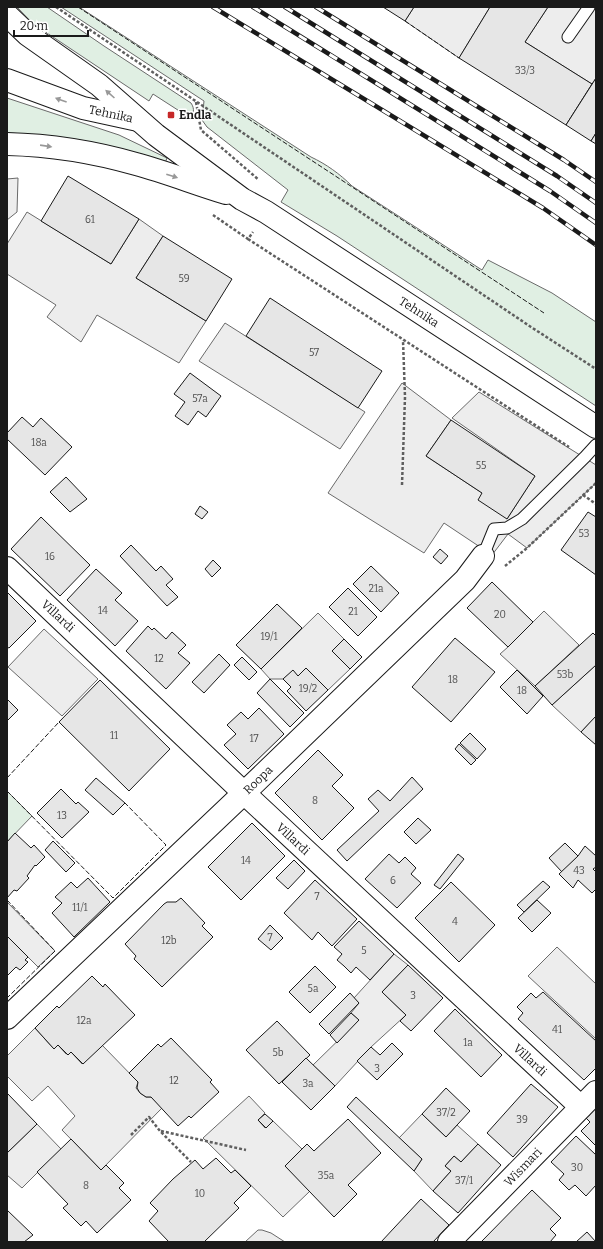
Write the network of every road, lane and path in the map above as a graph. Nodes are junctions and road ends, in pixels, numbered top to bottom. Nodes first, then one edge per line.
1 (56, 7) edge
2 (589, 7) edge
3 (7, 14) edge
4 (568, 37) dead end
5 (7, 80) edge
6 (196, 102) junction
7 (139, 120) junction
8 (7, 144) edge
9 (260, 180) dead end
10 (242, 199) junction
11 (248, 239) dead end
12 (403, 339) junction
13 (596, 369) edge
14 (596, 427) edge
15 (596, 445) edge
16 (585, 457) junction
17 (596, 483) edge
18 (402, 485) dead end
19 (583, 495) junction
20 (596, 504) edge
21 (483, 556) joint
22 (504, 567) dead end
23 (7, 568) edge
24 (244, 793) junction
25 (7, 1018) edge
26 (589, 1100) edge
27 (160, 1131) junction
28 (131, 1135) dead end
29 (246, 1150) dead end
30 (192, 1162) dead end
31 (449, 1242) edge

1 - 6 path
2 - 4 lane
7 -> 3 street
7 -> 5 street, Tehnika
6 - 9 path
6 - 13 path
7 - 10 street, Tehnika
8 -> 10 street, Tehnika
10 - 14 street, Tehnika
11 - 12 path
12 - 16 path
12 - 18 path
15 - 16 lane
16 - 21 lane, Roopa
17 - 19 path
19 - 20 path
19 - 22 path
21 - 24 street, Roopa
23 - 24 street, Villardi
24 - 25 street, Roopa
24 - 26 street, Villardi
26 - 31 street, Wismari
27 - 28 path
27 - 29 path
27 - 30 path

